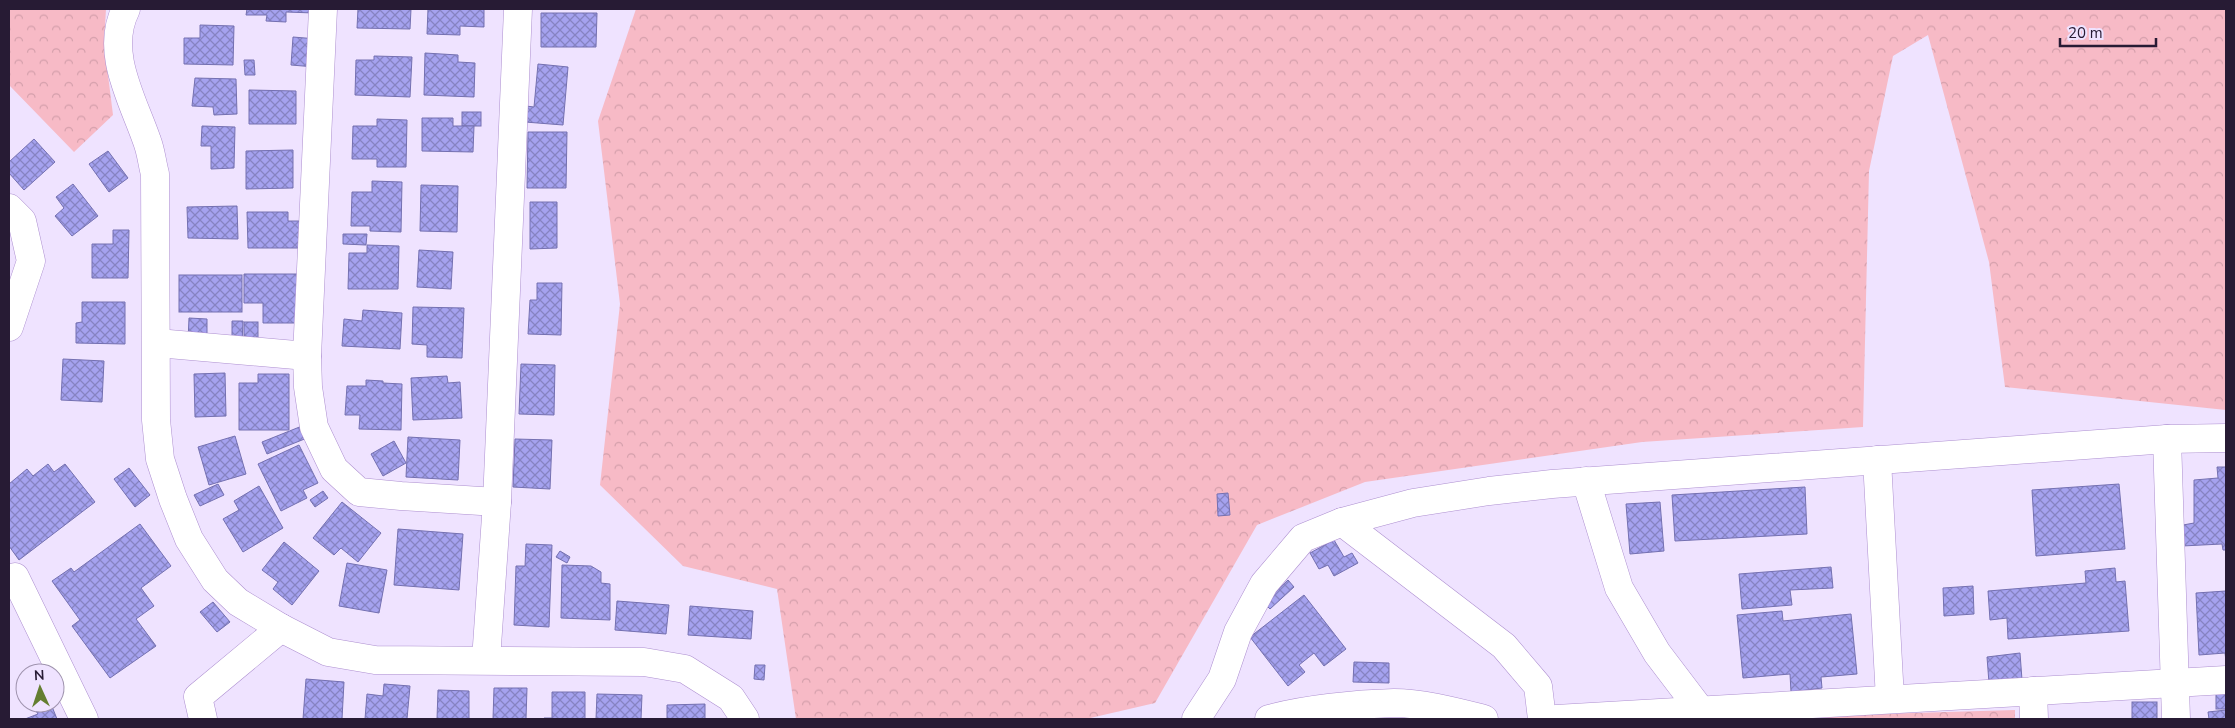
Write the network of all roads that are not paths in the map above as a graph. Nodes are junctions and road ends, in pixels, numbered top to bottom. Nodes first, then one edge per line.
1 (126, 9) edge
2 (322, 9) edge
3 (518, 9) edge
4 (9, 208) edge
5 (9, 327) edge
6 (157, 344) junction
7 (307, 356) junction
8 (2226, 438) edge
9 (2167, 439) junction
10 (1877, 460) junction
11 (1586, 481) junction
12 (496, 502) junction
13 (1342, 522) junction
14 (9, 580) edge
15 (281, 628) junction
16 (486, 660) junction
17 (2226, 680) edge
18 (2175, 683) junction
19 (2033, 691) junction
20 (1890, 699) junction
21 (1702, 711) junction
22 (84, 719) edge
23 (203, 719) edge
24 (745, 719) edge
25 (1196, 719) edge
26 (1269, 719) edge
27 (1484, 719) edge
28 (1542, 719) edge
29 (1556, 719) edge
30 (2034, 719) edge
31 (2176, 719) edge

1 - 6 street
2 - 7 street
3 - 12 street
4 - 5 street
6 - 7 street
6 - 15 street
7 - 12 street
8 - 9 street
9 - 10 street
9 - 18 street
10 - 11 street
10 - 20 street
11 - 13 street
11 - 21 street
12 - 16 street
13 - 25 street
13 - 28 street
14 - 22 street
15 - 16 street
15 - 23 street
16 - 24 street
17 - 18 street
18 - 19 street
18 - 31 street
19 - 20 street
19 - 30 street
20 - 21 street
21 - 29 street
26 - 27 street

